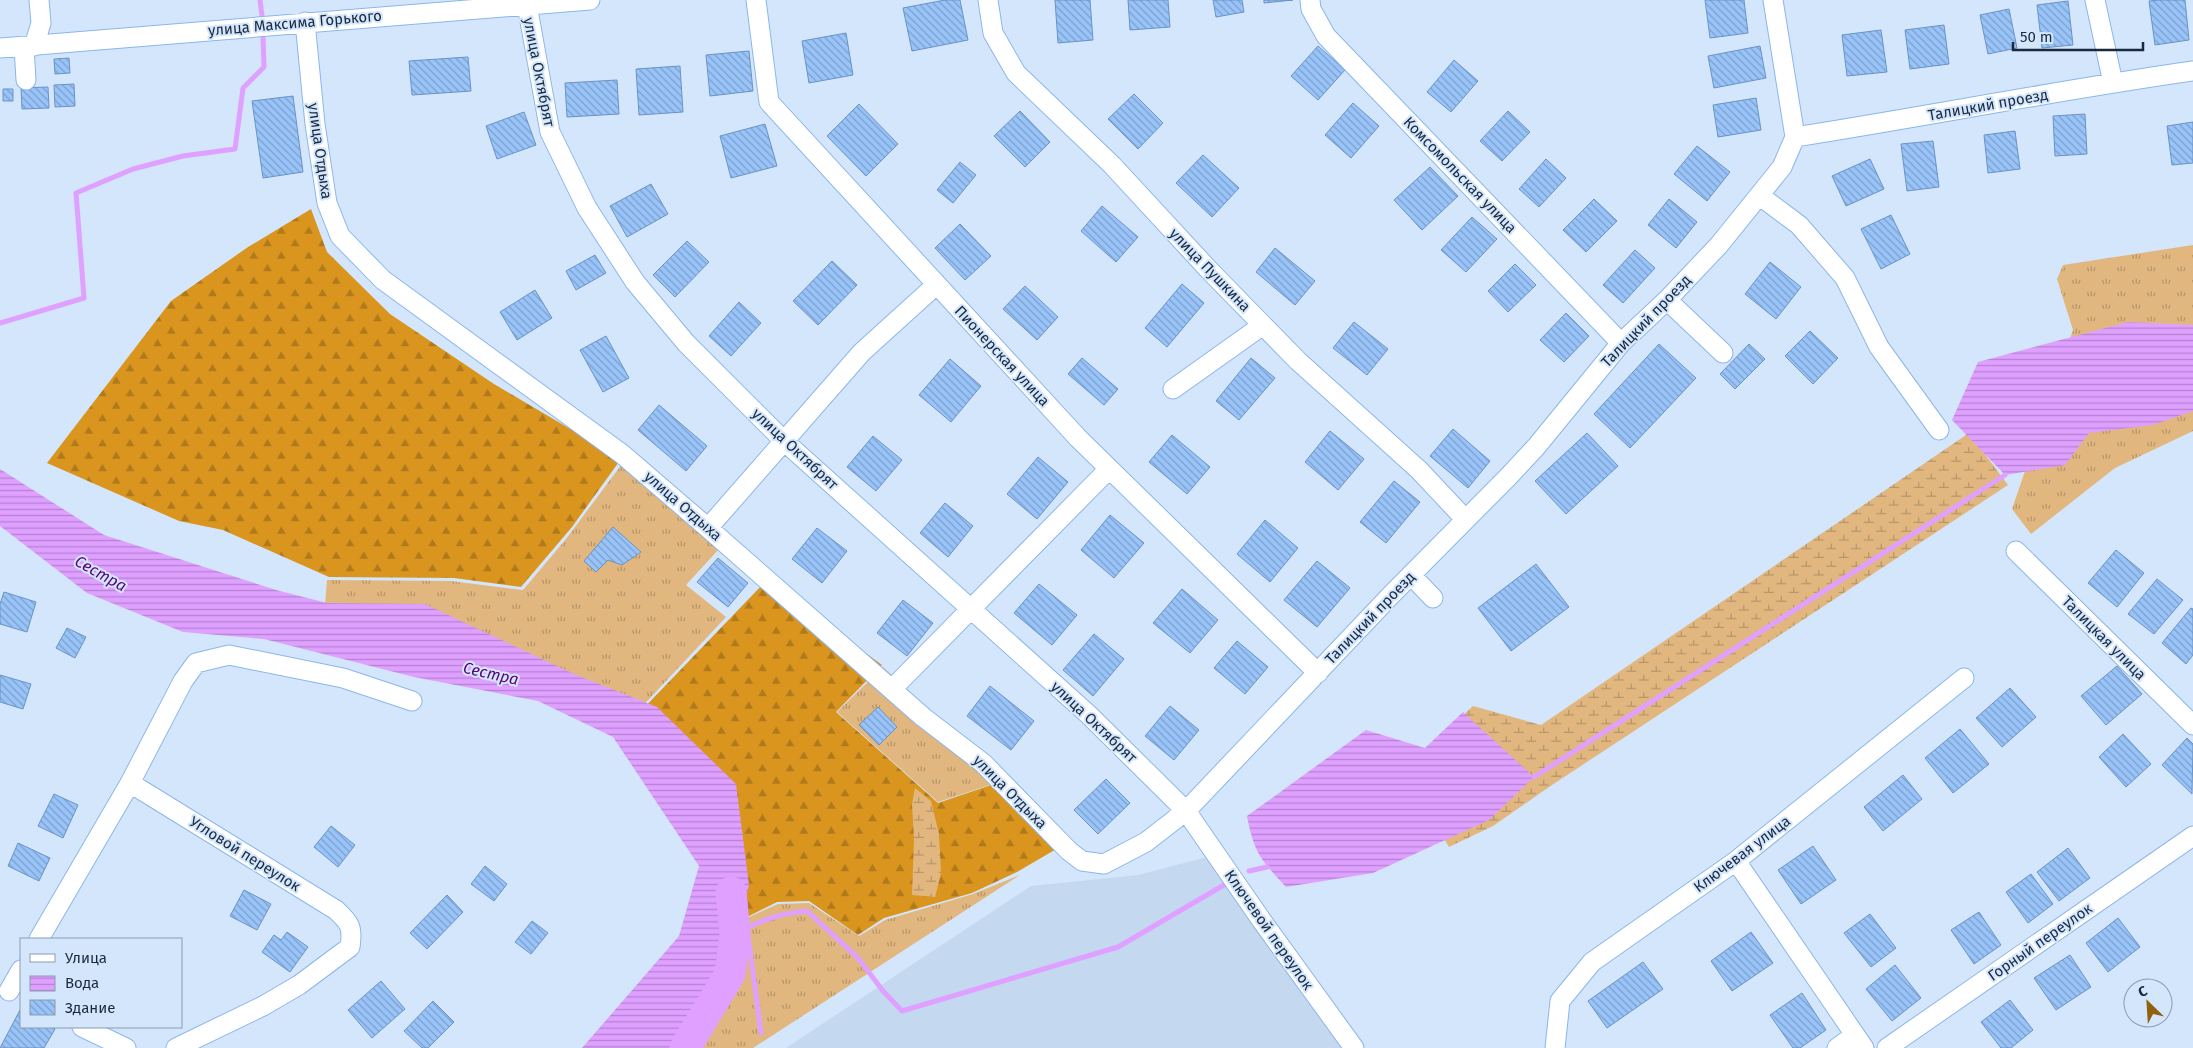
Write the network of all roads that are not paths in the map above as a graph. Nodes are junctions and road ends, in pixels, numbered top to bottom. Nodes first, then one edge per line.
1 (39, 0) edge
2 (590, 0) edge
3 (756, 0) edge
4 (988, 0) edge
5 (1310, 0) edge
6 (1773, 0) edge
7 (2095, 0) edge
8 (527, 4) junction
9 (305, 22) junction
10 (29, 46) junction
11 (0, 48) edge
12 (2193, 71) edge
13 (26, 80) dead end
14 (2113, 83) junction
15 (1795, 137) junction
16 (1760, 196) junction
17 (936, 285) junction
18 (1667, 300) junction
19 (1263, 326) junction
20 (1621, 343) junction
21 (1723, 353) dead end
22 (1173, 389) dead end
23 (1939, 430) dead end
24 (785, 442) junction
25 (1109, 469) junction
26 (1465, 519) junction
27 (708, 528) junction
28 (2016, 551) dead end
29 (1411, 575) junction
30 (1433, 598) dead end
31 (970, 610) junction
32 (1318, 673) junction
33 (1964, 678) dead end
34 (892, 689) junction
35 (412, 701) dead end
36 (2193, 725) edge
37 (130, 783) junction
38 (1186, 811) junction
39 (2193, 836) edge
40 (1736, 861) junction
41 (40, 938) edge
42 (20, 972) edge
43 (10, 992) edge
44 (84, 1028) edge
45 (1860, 1042) edge
46 (126, 1048) edge
47 (176, 1048) edge
48 (1354, 1048) edge
49 (1555, 1048) edge
50 (1837, 1048) edge
51 (1888, 1048) edge

1 - 10 street
2 - 8 street, улица Максима Горького
3 - 17 street, Пионерская улица
4 - 19 street, улица Пушкина
5 - 20 street, Комсомольская улица
6 - 15 street
7 - 14 street
8 - 9 street, улица Максима Горького
8 - 24 street, улица Октябрят
9 - 10 street, улица Максима Горького
9 - 27 street, улица Отдыха
10 - 11 street, улица Максима Горького
10 - 13 street
12 - 14 street, Талицкий проезд
14 - 15 street, Талицкий проезд
15 - 16 street, Талицкий проезд
16 - 18 street, Талицкий проезд
16 - 23 street
17 - 24 street
17 - 25 street, Пионерская улица
18 - 20 street, Талицкий проезд
18 - 21 street
19 - 22 street
19 - 26 street, улица Пушкина
20 - 26 street, Талицкий проезд
24 - 27 street
24 - 31 street, улица Октябрят
25 - 31 street
25 - 32 street, Пионерская улица
26 - 29 street, Талицкий проезд
27 - 34 street, улица Отдыха
28 - 36 street, Талицкая улица
29 - 30 street
29 - 32 street, Талицкий проезд
31 - 34 street
31 - 38 street, улица Октябрят
32 - 38 street, Талицкий проезд
33 - 40 street, Ключевая улица
34 - 38 street, улица Отдыха
35 - 37 street
37 - 41 street
37 - 47 street, Угловой переулок
38 - 48 street, Ключевой переулок
39 - 51 street, Горный переулок
40 - 45 street
40 - 49 street, Ключевая улица
42 - 43 street
44 - 46 street
45 - 50 street

